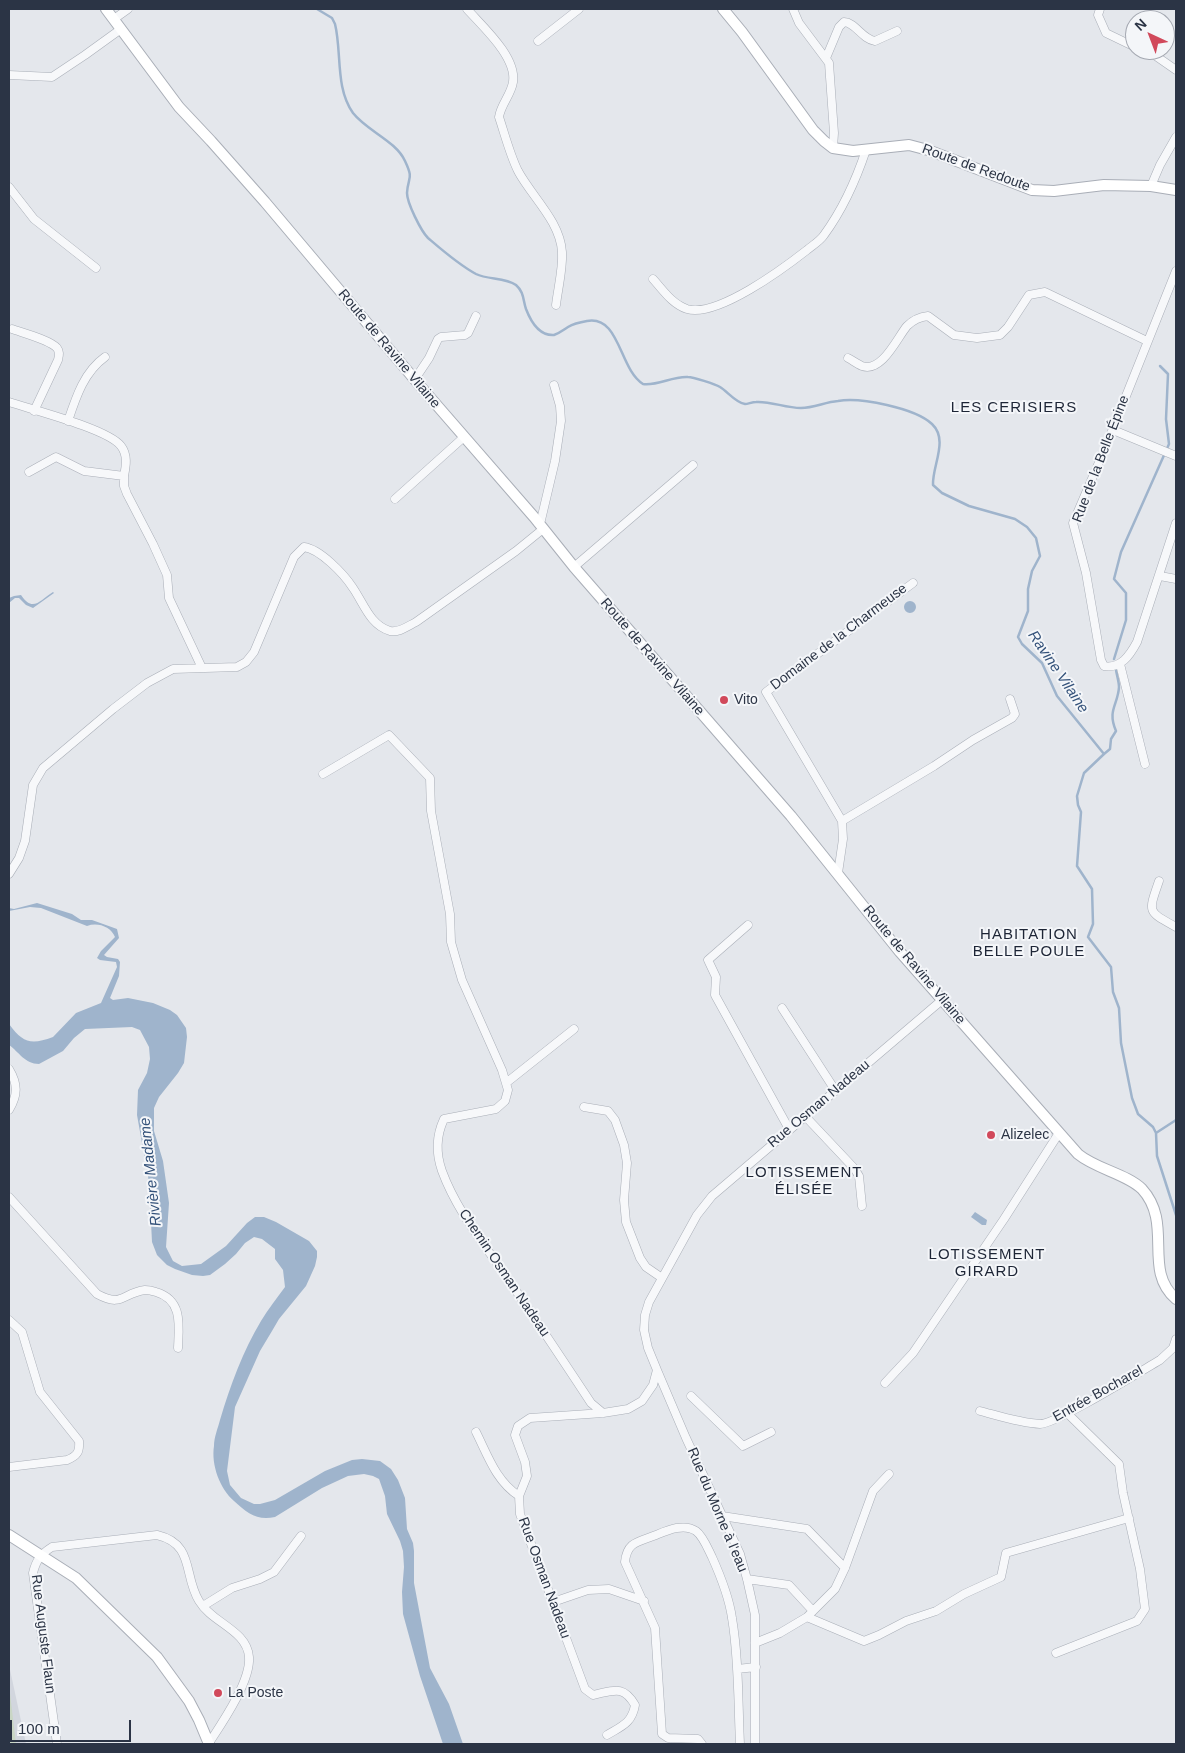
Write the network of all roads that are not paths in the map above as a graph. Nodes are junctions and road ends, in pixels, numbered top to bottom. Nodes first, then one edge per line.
1 (106, 9) edge
2 (128, 9) edge
3 (467, 9) edge
4 (579, 9) edge
5 (723, 9) edge
6 (793, 9) edge
7 (1100, 9) edge
8 (114, 19) junction
9 (121, 29) junction
10 (897, 31) dead end
11 (538, 41) dead end
12 (1125, 42) edge
13 (826, 58) junction
14 (1162, 60) edge
15 (1176, 70) edge
16 (9, 75) edge
17 (1176, 137) edge
18 (834, 148) junction
19 (866, 150) junction
20 (1151, 186) junction
21 (9, 187) edge
22 (1176, 190) edge
23 (96, 268) dead end
24 (1176, 271) edge
25 (653, 279) dead end
26 (556, 305) dead end
27 (476, 316) dead end
28 (12, 329) dead end
29 (1147, 341) junction
30 (105, 357) dead end
31 (848, 358) dead end
32 (415, 380) junction
33 (554, 386) dead end
34 (9, 402) edge
35 (34, 411) junction
36 (68, 421) junction
37 (1112, 430) junction
38 (464, 437) junction
39 (1176, 456) edge
40 (692, 465) dead end
41 (29, 472) dead end
42 (124, 476) junction
43 (395, 499) dead end
44 (1176, 523) edge
45 (541, 526) junction
46 (574, 567) junction
47 (1160, 576) junction
48 (1176, 579) edge
49 (912, 583) dead end
50 (1120, 664) junction
51 (202, 668) junction
52 (1010, 699) dead end
53 (1145, 764) dead end
54 (323, 774) dead end
55 (842, 821) junction
56 (9, 874) edge
57 (838, 874) junction
58 (1159, 881) dead end
59 (748, 925) dead end
60 (1176, 927) edge
61 (942, 1000) junction
62 (782, 1008) dead end
63 (574, 1028) dead end
64 (9, 1069) edge
65 (506, 1083) junction
66 (835, 1090) junction
67 (584, 1107) dead end
68 (9, 1110) edge
69 (805, 1116) junction
70 (789, 1129) junction
71 (1058, 1132) junction
72 (9, 1197) edge
73 (862, 1206) dead end
74 (662, 1278) junction
75 (1176, 1299) edge
76 (9, 1320) edge
77 (1176, 1339) edge
78 (178, 1348) dead end
79 (657, 1370) junction
80 (885, 1383) dead end
81 (691, 1396) dead end
82 (980, 1411) dead end
83 (603, 1413) junction
84 (1067, 1413) junction
85 (476, 1432) dead end
86 (771, 1432) dead end
87 (9, 1467) edge
88 (889, 1474) dead end
89 (520, 1496) junction
90 (722, 1516) junction
91 (1129, 1518) junction
92 (9, 1535) edge
93 (301, 1536) dead end
94 (40, 1555) junction
95 (845, 1568) junction
96 (747, 1579) junction
97 (644, 1601) junction
98 (553, 1602) junction
99 (203, 1606) junction
100 (813, 1611) junction
101 (807, 1617) junction
102 (756, 1643) junction
103 (1056, 1653) dead end
104 (756, 1667) junction
105 (737, 1669) junction
106 (607, 1734) dead end
107 (57, 1744) edge
108 (209, 1744) edge
109 (702, 1744) edge
110 (740, 1744) edge
111 (755, 1744) edge

1 - 8 main road, Route de Ravine Vilaine
2 - 8 street
3 - 26 street
4 - 11 street
5 - 18 main road
6 - 13 street
7 - 12 street
8 - 9 main road, Route de Ravine Vilaine
9 - 16 street
9 - 32 main road, Route de Ravine Vilaine
10 - 13 street
13 - 18 street
14 - 15 street
17 - 20 street
18 - 19 main road, Route de Redoute
19 - 20 main road, Route de Redoute
19 - 25 street
20 - 22 main road, Route de Redoute
21 - 23 street
24 - 29 street, Rue de la Belle Épine
27 - 32 street
28 - 35 street
29 - 31 street
29 - 37 street, Rue de la Belle Épine
30 - 36 street
32 - 38 main road, Route de Ravine Vilaine
33 - 45 street
34 - 35 street
35 - 36 street
36 - 42 street
37 - 39 street
37 - 50 street, Rue de la Belle Épine
38 - 43 street
38 - 45 main road, Route de Ravine Vilaine
40 - 46 street
41 - 42 street
42 - 51 street
44 - 47 street
45 - 46 main road, Route de Ravine Vilaine
45 - 51 street
46 - 57 main road, Route de Ravine Vilaine
47 - 48 street
47 - 50 street
49 - 55 street, Domaine de la Charmeuse
50 - 53 street
51 - 56 street
52 - 55 street
54 - 65 street
55 - 57 street
57 - 61 main road, Route de Ravine Vilaine
58 - 60 street
59 - 70 street
61 - 66 street, Rue Osman Nadeau
61 - 71 main road, Route de Ravine Vilaine
62 - 66 street
63 - 65 street
64 - 68 street
65 - 83 street, Chemin Osman Nadeau
66 - 69 street, Rue Osman Nadeau
67 - 74 street
69 - 70 street, Rue Osman Nadeau
69 - 73 street
70 - 74 street, Rue Osman Nadeau
71 - 75 main road, Route de Ravine Vilaine
71 - 80 street
72 - 78 street
74 - 79 street, Rue Osman Nadeau
76 - 87 street
77 - 84 street, Entrée Bocharel
79 - 83 street, Rue Osman Nadeau
79 - 90 street, Rue du Morne à l'eau
81 - 86 street
82 - 84 street, Entrée Bocharel
83 - 89 street, Rue Osman Nadeau
84 - 91 street
85 - 89 street
88 - 95 street
89 - 98 street, Rue Osman Nadeau
90 - 95 street
90 - 96 street, Rue du Morne à l'eau
91 - 101 street
91 - 103 street
92 - 94 main road
93 - 99 street
94 - 99 street
94 - 107 street, Rue Auguste Flaun
94 - 108 main road
95 - 100 street
96 - 100 street
96 - 102 street, Rue du Morne à l'eau
97 - 98 street
97 - 105 street
97 - 109 street
98 - 106 street, Rue Osman Nadeau
99 - 108 street
100 - 101 street
101 - 102 street
102 - 104 street, Rue du Morne à l'eau
104 - 105 street
104 - 111 street, Rue du Morne à l'eau
105 - 110 street

